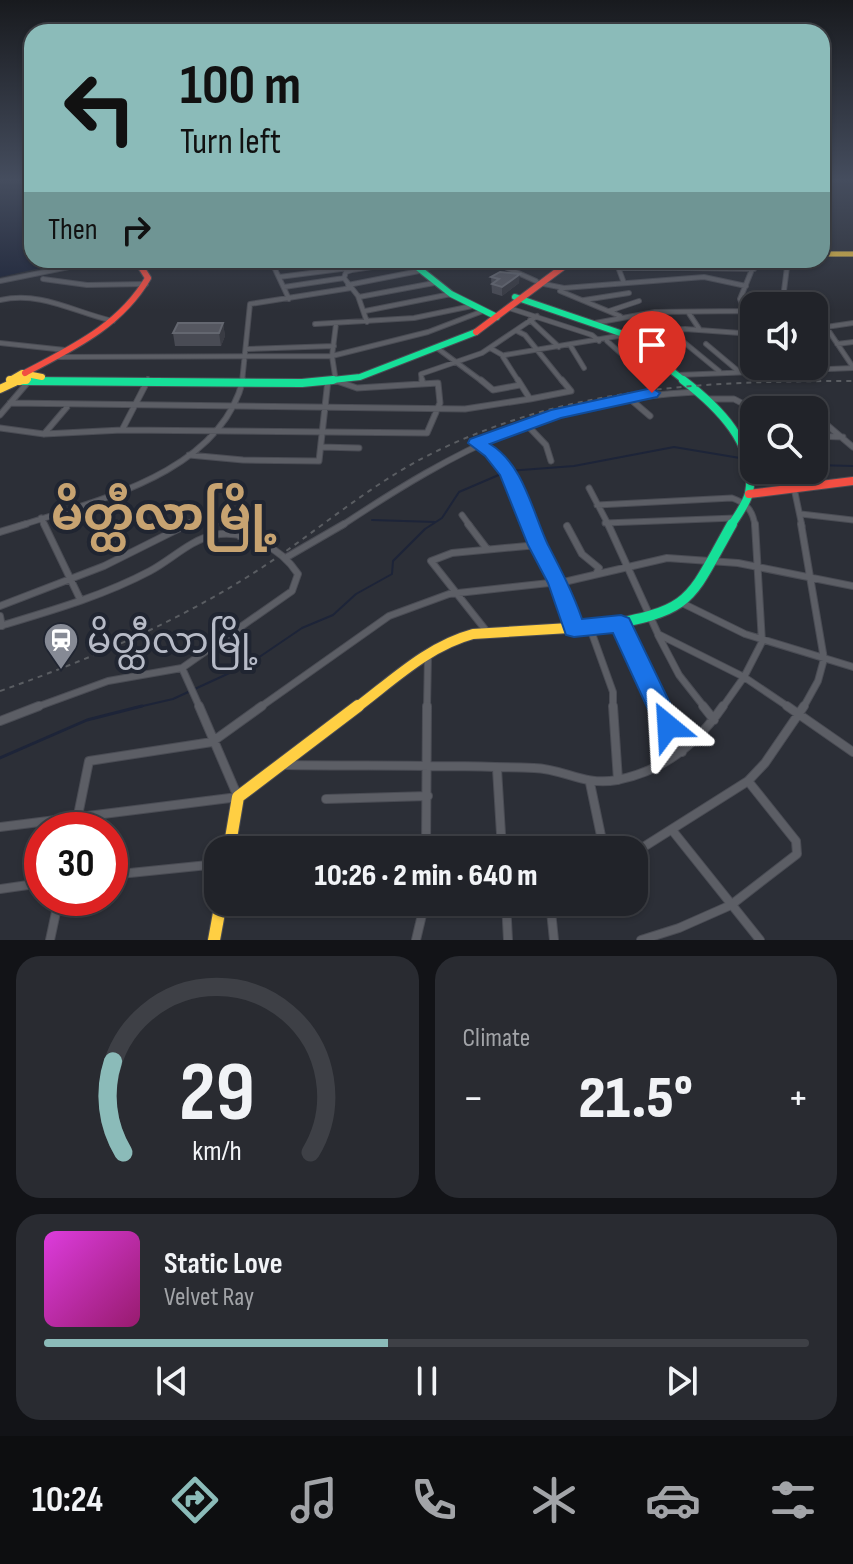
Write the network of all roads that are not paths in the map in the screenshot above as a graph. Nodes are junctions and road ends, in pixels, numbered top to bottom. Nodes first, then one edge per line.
1 (830, 254) edge
2 (851, 255) edge
3 (63, 268) edge
4 (142, 268) edge
5 (275, 268) edge
6 (357, 268) edge
7 (427, 268) edge
8 (506, 268) edge
9 (558, 268) edge
10 (618, 268) edge
11 (699, 268) joint
12 (787, 268) edge
13 (351, 269) junction
14 (754, 269) joint
15 (418, 270) junction
16 (279, 277) junction
17 (704, 277) junction
18 (344, 278) junction
19 (43, 279) dead end
20 (0, 281) edge
21 (538, 282) junction
22 (434, 283) junction
23 (622, 283) junction
24 (147, 284) junction
25 (746, 286) junction
26 (284, 287) junction
27 (349, 287) junction
28 (553, 288) junction
29 (743, 292) edge
30 (782, 292) edge
31 (629, 293) junction
32 (451, 294) junction
33 (359, 297) junction
34 (517, 298) junction
35 (290, 299) junction
36 (0, 300) edge
37 (583, 300) junction
38 (472, 306) junction
39 (508, 307) junction
40 (365, 311) junction
41 (483, 311) junction
42 (609, 311) junction
43 (688, 311) junction
44 (740, 311) edge
45 (655, 312) junction
46 (495, 316) junction
47 (537, 316) junction
48 (621, 317) junction
49 (530, 320) junction
50 (113, 321) junction
51 (367, 322) junction
52 (595, 323) junction
53 (853, 323) edge
54 (315, 324) dead end
55 (336, 324) junction
56 (669, 330) junction
57 (700, 330) junction
58 (517, 331) junction
59 (740, 333) edge
60 (626, 335) junction
61 (607, 340) junction
62 (599, 341) junction
63 (853, 342) edge
64 (0, 343) edge
65 (706, 344) dead end
66 (837, 344) junction
67 (570, 345) junction
68 (334, 346) junction
69 (559, 347) junction
70 (437, 348) junction
71 (490, 348) junction
72 (248, 349) junction
73 (66, 350) junction
74 (538, 350) junction
75 (425, 352) junction
76 (332, 356) junction
77 (504, 356) junction
78 (54, 357) junction
79 (246, 357) junction
80 (459, 362) junction
81 (584, 368) dead end
82 (853, 368) edge
83 (828, 369) edge
84 (738, 371) joint
85 (719, 372) junction
86 (643, 373) dead end
87 (676, 375) junction
88 (331, 380) junction
89 (13, 381) edge
90 (147, 381) junction
91 (241, 381) junction
92 (422, 383) junction
93 (520, 385) junction
94 (700, 393) junction
95 (628, 397) junction
96 (530, 399) junction
97 (708, 399) junction
98 (740, 402) edge
99 (10, 403) junction
100 (68, 406) junction
101 (134, 406) junction
102 (234, 407) junction
103 (327, 407) junction
104 (438, 409) junction
105 (0, 415) edge
106 (650, 416) dead end
107 (526, 424) junction
108 (828, 425) edge
109 (0, 428) edge
110 (122, 430) junction
111 (214, 432) junction
112 (44, 434) junction
113 (322, 434) junction
114 (738, 436) joint
115 (828, 436) edge
116 (844, 437) junction
117 (476, 443) junction
118 (321, 447) junction
119 (853, 447) edge
120 (359, 448) dead end
121 (189, 455) junction
122 (551, 461) dead end
123 (853, 481) edge
124 (794, 487) junction
125 (589, 488) dead end
126 (747, 498) junction
127 (597, 505) junction
128 (801, 514) junction
129 (462, 515) dead end
130 (41, 518) junction
131 (735, 518) junction
132 (853, 520) edge
133 (605, 523) junction
134 (226, 525) junction
135 (567, 526) dead end
136 (0, 532) edge
137 (212, 535) junction
138 (239, 536) junction
139 (538, 545) junction
140 (487, 549) junction
141 (287, 557) junction
142 (713, 559) junction
143 (628, 563) junction
144 (759, 565) junction
145 (597, 573) junction
146 (70, 579) junction
147 (813, 579) junction
148 (558, 583) junction
149 (853, 586) edge
150 (457, 590) junction
151 (80, 599) junction
152 (684, 604) junction
153 (0, 606) edge
154 (0, 616) edge
155 (652, 617) junction
156 (621, 624) junction
157 (1, 626) edge
158 (590, 627) junction
159 (574, 628) junction
160 (488, 633) junction
161 (658, 634) junction
162 (762, 642) junction
163 (428, 654) junction
164 (824, 659) junction
165 (853, 667) edge
166 (182, 668) junction
167 (744, 677) junction
168 (800, 713) junction
169 (714, 720) junction
170 (0, 721) edge
171 (212, 742) junction
172 (682, 752) junction
173 (853, 752) edge
174 (284, 765) junction
175 (429, 768) junction
176 (497, 769) junction
177 (618, 780) junction
178 (748, 781) junction
179 (590, 783) junction
180 (428, 796) junction
181 (238, 797) junction
182 (326, 799) dead end
183 (79, 812) edge
184 (128, 812) edge
185 (24, 825) edge
186 (0, 827) edge
187 (672, 830) junction
188 (231, 836) edge
189 (427, 836) edge
190 (501, 836) edge
191 (601, 836) edge
192 (648, 845) edge
193 (204, 865) edge
194 (128, 873) edge
195 (24, 886) edge
196 (0, 889) edge
197 (731, 905) junction
198 (55, 916) edge
199 (218, 916) edge
200 (422, 916) edge
201 (507, 916) edge
202 (552, 916) edge
203 (50, 940) edge
204 (214, 940) edge
205 (416, 940) edge
206 (508, 940) edge
207 (554, 940) edge
208 (641, 940) edge
209 (760, 940) edge

1 - 2 main road
3 - 20 street
4 - 24 main road
5 - 16 street
6 - 13 street
7 - 15 street
8 - 21 street
9 - 21 main road
10 - 23 street
11 - 14 street
11 - 17 street
12 - 30 street
13 - 16 street
13 - 18 street
14 - 25 street
15 - 22 main road
15 - 27 street
16 - 26 street
17 - 23 street
17 - 25 street
18 - 26 street
18 - 27 street
19 - 24 street
21 - 28 street
21 - 34 main road
22 - 32 main road
22 - 33 street
23 - 28 street
23 - 31 street
24 - 50 main road
25 - 29 street
26 - 35 street
27 - 33 street
27 - 35 street
28 - 37 street
31 - 37 street
31 - 42 street
32 - 38 main road
32 - 40 street
33 - 40 street
34 - 39 main road
34 - 46 main road
34 - 52 main road
35 - 72 street
36 - 50 street
37 - 42 street
38 - 41 main road
38 - 51 street
39 - 46 main road
39 - 47 street
40 - 51 street
41 - 46 main road
41 - 76 street
42 - 48 street
43 - 44 street
43 - 45 street
43 - 57 street
45 - 48 street
45 - 56 street
46 - 70 main road
46 - 75 main road
47 - 49 street
47 - 62 street
48 - 52 street
49 - 58 street
49 - 69 street
50 - 73 main road
51 - 55 street
52 - 60 main road
53 - 66 street
54 - 55 street
55 - 68 street
56 - 57 street
56 - 60 street
56 - 85 street
57 - 59 street
58 - 71 street
58 - 74 street
60 - 61 street
60 - 87 main road
61 - 62 street
61 - 86 street
62 - 67 street
63 - 66 street
64 - 73 street
65 - 84 street
66 - 82 street
67 - 69 street
67 - 81 street
68 - 72 street
68 - 76 street
69 - 74 street
70 - 75 main road
70 - 80 street
71 - 77 street
71 - 80 street
72 - 79 street
73 - 78 main road
74 - 77 street
74 - 96 street
75 - 88 main road
76 - 79 street
76 - 88 street
77 - 93 street
78 - 79 street
78 - 89 main road
79 - 91 street
80 - 92 street
80 - 93 street
82 - 83 street
84 - 85 street
85 - 87 street
87 - 94 main road
88 - 91 main road
88 - 92 street
88 - 103 street
89 - 90 main road
89 - 99 street
90 - 91 main road
90 - 101 street
91 - 102 street
92 - 104 street
93 - 96 street
94 - 95 street
94 - 97 main road
95 - 106 street
95 - 107 street
96 - 104 street
97 - 98 street
97 - 114 main road
99 - 100 street
99 - 105 street
100 - 101 street
100 - 112 street
101 - 102 street
101 - 110 street
102 - 103 street
102 - 111 street
103 - 104 street
103 - 113 street
104 - 113 street
107 - 117 street
107 - 122 street
108 - 116 street
109 - 112 street
110 - 111 street
110 - 112 street
111 - 113 street
111 - 121 street
113 - 118 street
114 - 126 main road
115 - 116 street
116 - 119 street
117 - 139 street
117 - 141 street
118 - 120 street
118 - 121 street
121 - 130 street
123 - 124 main road
124 - 126 main road
124 - 128 street
125 - 127 street
126 - 127 street
126 - 131 main road
126 - 144 street
127 - 133 street
128 - 132 street
128 - 147 street
129 - 140 street
130 - 136 street
130 - 146 street
131 - 133 street
131 - 142 main road
133 - 143 street
134 - 137 street
134 - 138 street
134 - 146 street
135 - 145 street
137 - 138 street
137 - 151 street
138 - 141 street
139 - 140 street
139 - 148 street
140 - 150 street
141 - 166 street
142 - 143 street
142 - 144 street
142 - 152 main road
143 - 145 street
143 - 155 street
144 - 147 street
144 - 162 street
145 - 148 street
146 - 151 street
146 - 153 street
147 - 149 street
147 - 164 street
148 - 150 street
148 - 159 street
150 - 160 street
150 - 171 street
151 - 157 street
152 - 155 main road
152 - 162 street
154 - 157 street
155 - 156 main road
155 - 161 street
156 - 158 main road
156 - 172 street
158 - 159 main road
158 - 177 street
159 - 160 main road
160 - 163 main road
161 - 167 street
161 - 169 street
162 - 164 street
162 - 167 street
163 - 174 main road
163 - 175 street
164 - 165 street
164 - 168 street
166 - 170 street
166 - 171 street
167 - 168 street
167 - 169 street
168 - 173 street
168 - 178 street
169 - 172 street
171 - 181 street
171 - 183 street
172 - 177 street
174 - 175 street
174 - 181 main road
175 - 176 street
175 - 180 street
176 - 179 street
176 - 190 street
177 - 179 street
178 - 187 street
178 - 197 street
179 - 191 street
180 - 182 street
180 - 189 street
181 - 184 street
181 - 188 main road
185 - 186 street
187 - 192 street
187 - 197 street
193 - 194 street
195 - 196 street
197 - 208 street
197 - 209 street
198 - 203 street
199 - 204 main road
200 - 205 street
201 - 206 street
202 - 207 street

